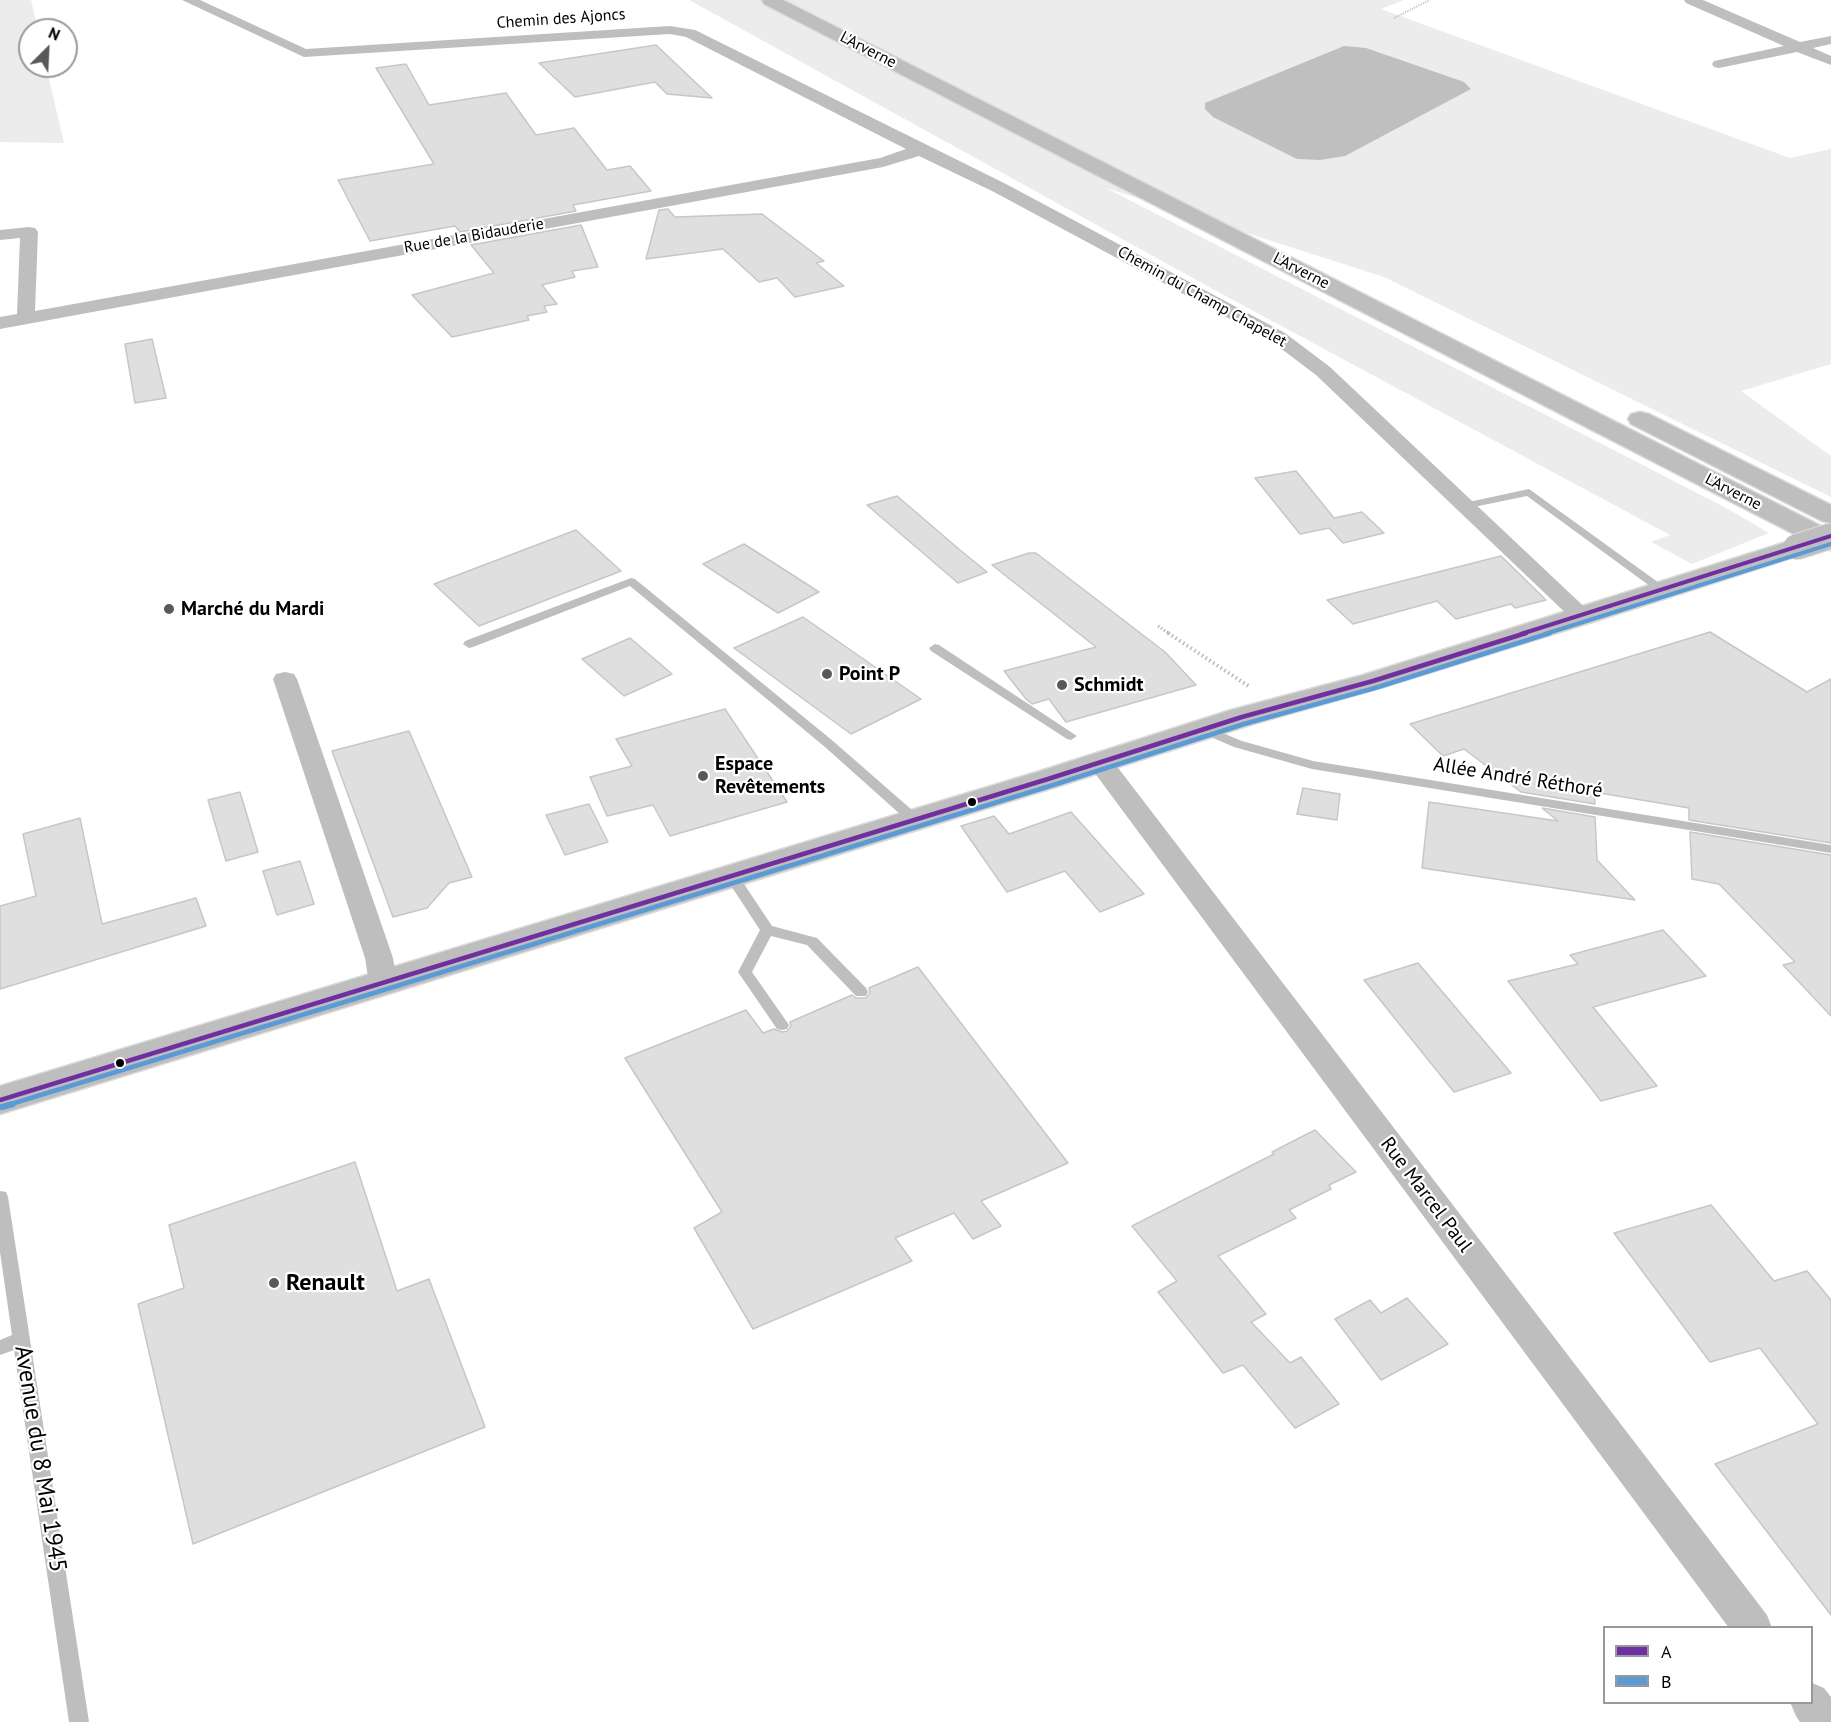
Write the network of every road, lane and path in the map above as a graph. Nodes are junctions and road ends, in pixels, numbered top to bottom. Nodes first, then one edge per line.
1 (189, 0) edge
2 (770, 0) edge
3 (802, 0) edge
4 (1430, 0) edge
5 (1691, 0) edge
6 (1394, 18) dead end
7 (1831, 40) edge
8 (1798, 46) junction
9 (1831, 61) edge
10 (1719, 64) dead end
11 (920, 150) junction
12 (0, 236) edge
13 (1408, 303) dead end
14 (26, 318) junction
15 (0, 323) edge
16 (1621, 409) dead end
17 (1464, 506) junction
18 (1831, 515) edge
19 (1831, 536) edge
20 (1831, 542) edge
21 (1662, 590) junction
22 (1582, 616) junction
23 (1158, 626) dead end
24 (469, 644) dead end
25 (935, 648) dead end
26 (285, 678) dead end
27 (1278, 706) junction
28 (1203, 729) junction
29 (1071, 736) dead end
30 (1100, 762) junction
31 (915, 820) junction
32 (1831, 849) edge
33 (731, 875) junction
34 (767, 930) junction
35 (383, 983) junction
36 (861, 992) dead end
37 (782, 1025) dead end
38 (0, 1100) edge
39 (0, 1197) edge
40 (22, 1339) junction
41 (0, 1348) edge
42 (1751, 1626) edge
43 (1812, 1704) edge
44 (79, 1722) edge
45 (1825, 1722) edge

1 - 11 street, Chemin des Ajoncs
2 - 20 main road, L'Arverne
3 - 13 main road, L'Arverne
4 - 6 path
5 - 8 street
7 - 8 street
8 - 9 street
8 - 10 street
11 - 14 street, Rue de la Bidauderie
11 - 17 street, Chemin du Champ Chapelet
12 - 14 street
14 - 15 street, Rue de la Bidauderie
16 - 18 main road, L'Arverne
17 - 21 lane
17 - 22 street, Chemin du Champ Chapelet
19 - 21 main road, bridge
21 - 22 main road
22 - 27 main road
23 - 27 path
24 - 31 lane
25 - 29 lane
26 - 35 street
27 - 28 main road
28 - 30 main road
28 - 32 lane, Allée André Réthoré
30 - 31 main road
30 - 42 street, Rue Marcel Paul
31 - 33 main road
33 - 34 lane
33 - 35 main road
34 - 36 lane
34 - 37 lane
35 - 38 main road
39 - 40 lane, Avenue du 8 Mai 1945
40 - 41 lane
40 - 44 lane, Avenue du 8 Mai 1945
43 - 45 street

